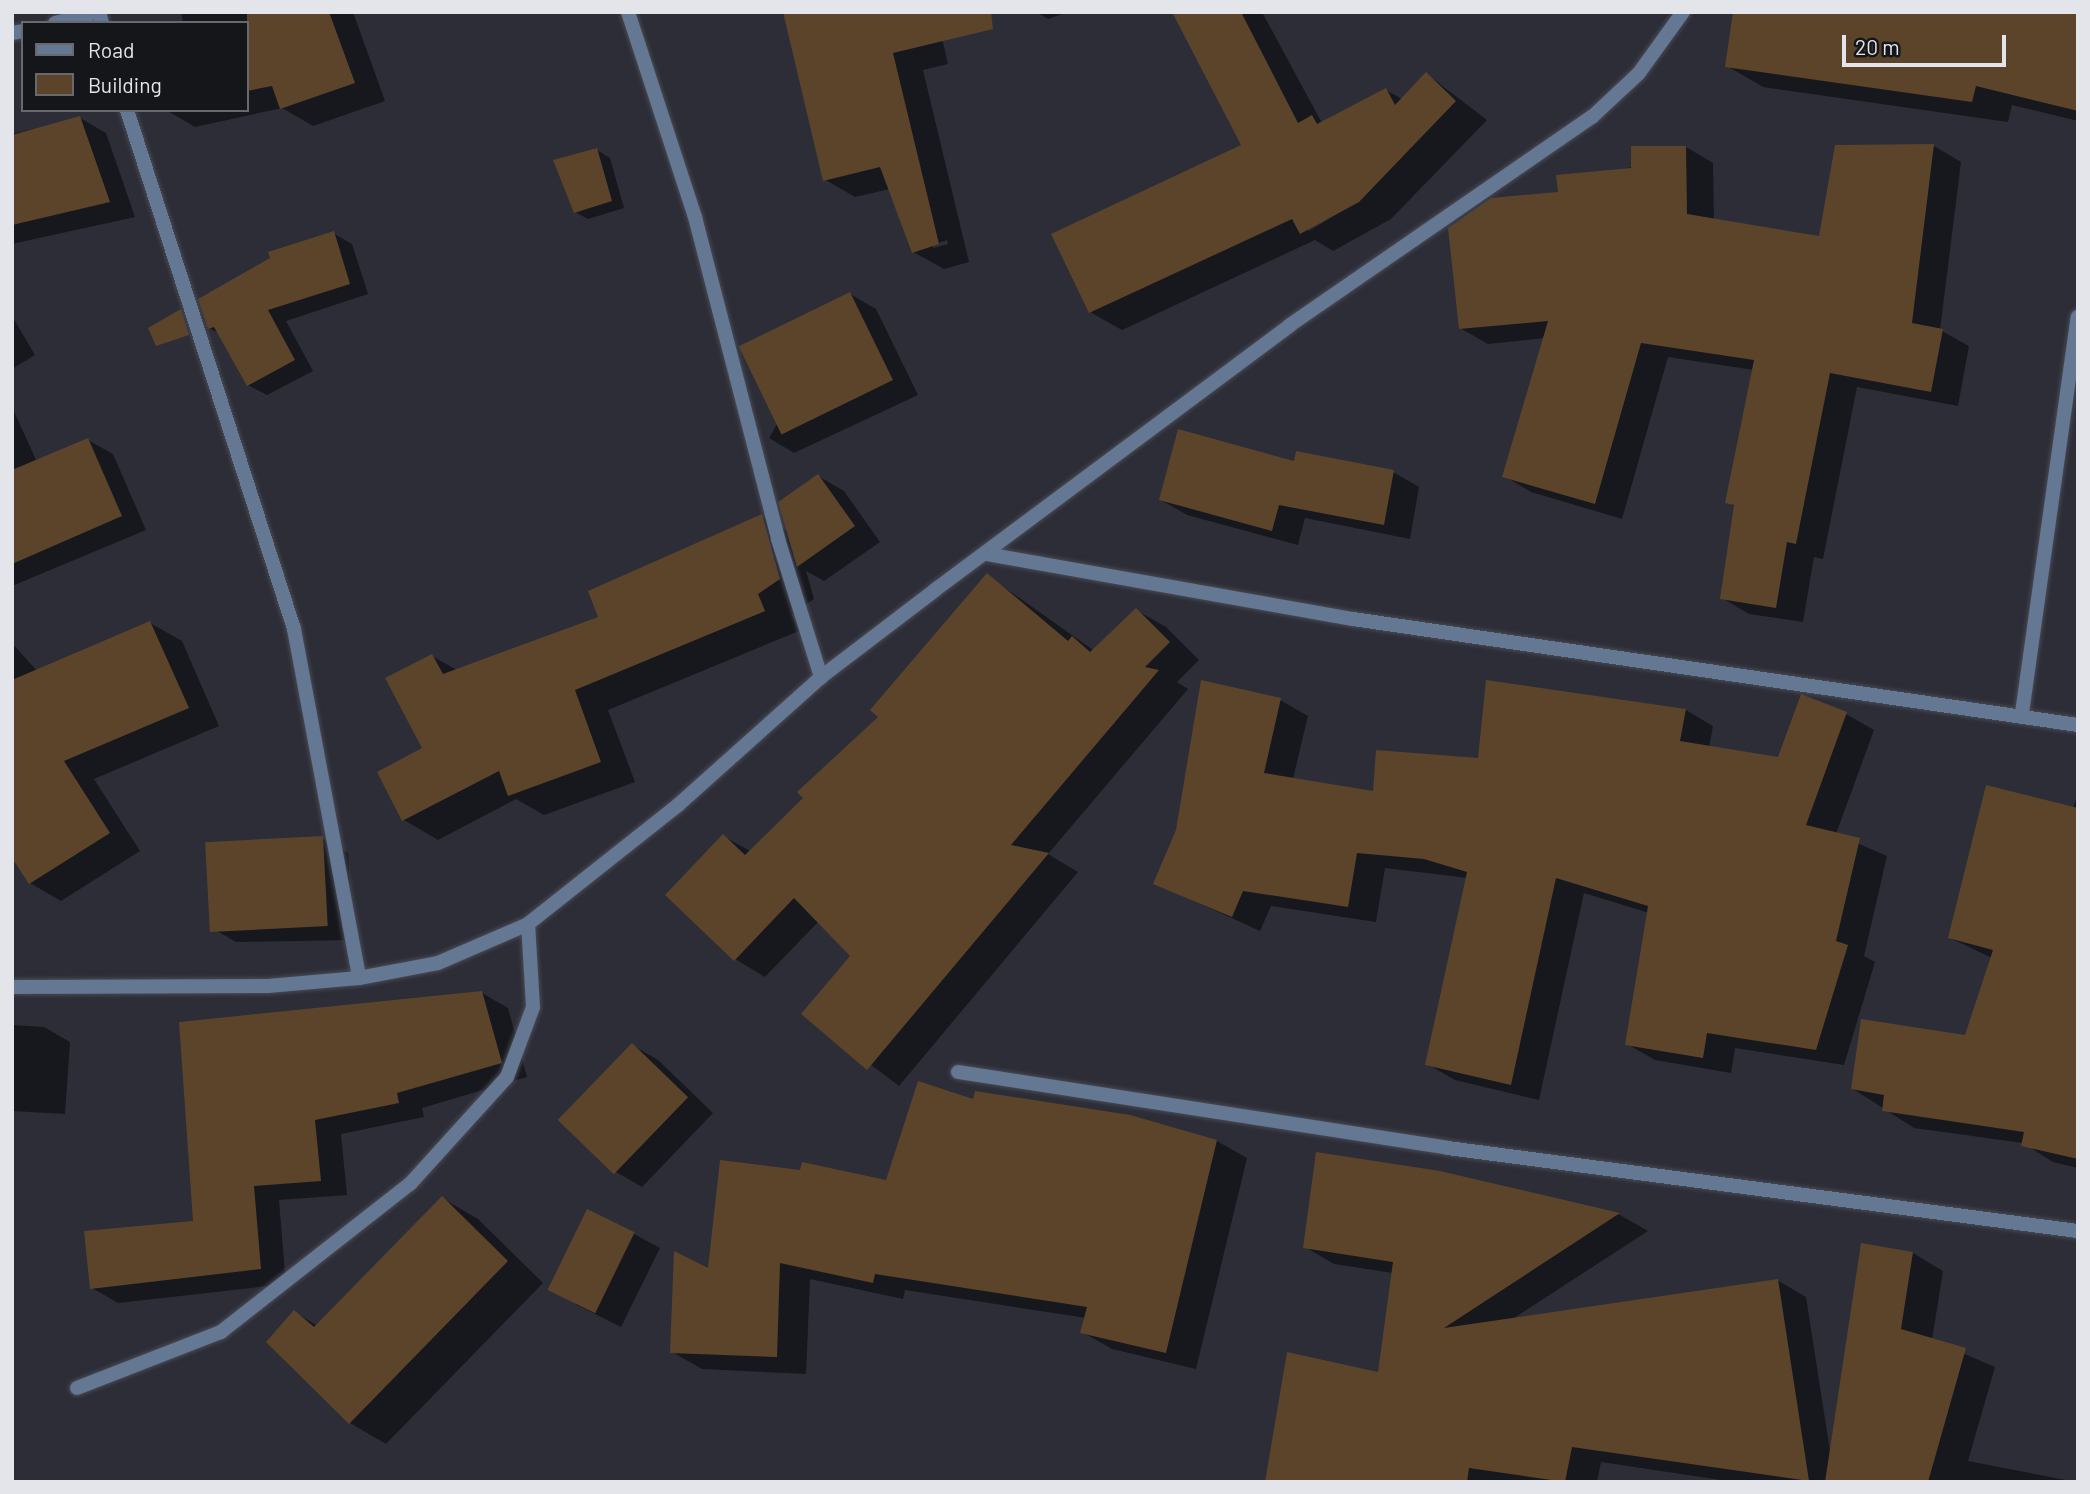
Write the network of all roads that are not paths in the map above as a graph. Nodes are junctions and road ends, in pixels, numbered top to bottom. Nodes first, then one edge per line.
1 (99, 12) edge
2 (628, 12) edge
3 (1683, 12) edge
4 (63, 21) edge
5 (128, 112) edge
6 (2078, 317) edge
7 (987, 554) junction
8 (821, 677) junction
9 (2022, 713) junction
10 (2078, 725) edge
11 (528, 924) junction
12 (359, 978) junction
13 (12, 987) edge
14 (958, 1072) dead end
15 (2078, 1231) edge
16 (77, 1388) dead end

1 - 4 street
2 - 8 street
3 - 7 street
5 - 12 street
6 - 9 street
7 - 8 street
7 - 9 street
8 - 11 street
9 - 10 street
11 - 12 street
11 - 16 street
12 - 13 street
14 - 15 street

